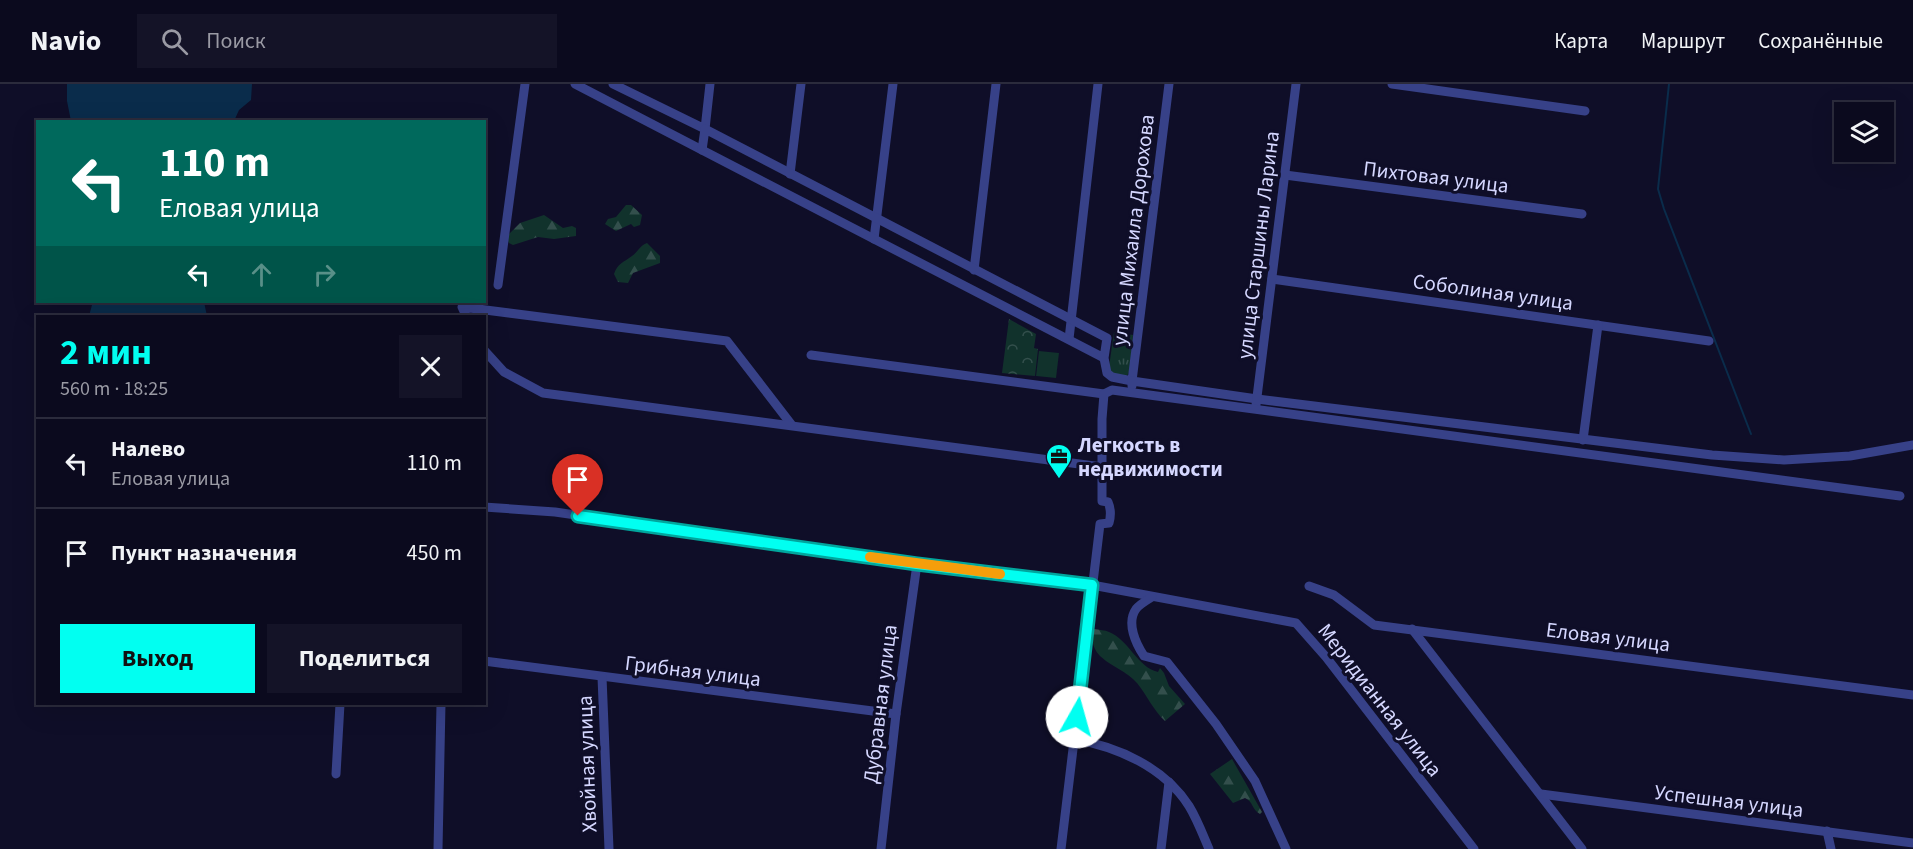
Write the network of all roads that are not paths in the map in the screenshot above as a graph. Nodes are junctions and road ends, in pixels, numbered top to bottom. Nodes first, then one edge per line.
1 (525, 84) edge
2 (575, 84) edge
3 (710, 84) edge
4 (801, 84) edge
5 (893, 84) edge
6 (996, 84) edge
7 (1098, 84) edge
8 (1169, 84) edge
9 (1296, 84) edge
10 (1392, 84) edge
11 (617, 85) edge
12 (1585, 111) dead end
13 (705, 129) junction
14 (702, 150) junction
15 (790, 174) junction
16 (1285, 175) junction
17 (1582, 214) dead end
18 (877, 219) junction
19 (874, 239) junction
20 (975, 270) junction
21 (1272, 279) junction
22 (498, 285) dead end
23 (466, 315) edge
24 (1071, 319) junction
25 (1598, 325) junction
26 (1069, 339) junction
27 (1709, 341) dead end
28 (486, 352) edge
29 (811, 355) dead end
30 (1104, 358) junction
31 (1132, 381) junction
32 (1131, 392) junction
33 (1104, 394) junction
34 (1257, 399) junction
35 (1256, 410) junction
36 (791, 424) junction
37 (1583, 440) junction
38 (1913, 445) edge
39 (1748, 458) junction
40 (1102, 466) junction
41 (1745, 476) junction
42 (1900, 496) dead end
43 (486, 507) edge
44 (917, 564) junction
45 (1092, 585) junction
46 (1309, 586) dead end
47 (1152, 597) junction
48 (1412, 629) junction
49 (486, 661) edge
50 (602, 677) junction
51 (1913, 695) edge
52 (340, 705) edge
53 (441, 705) edge
54 (896, 714) junction
55 (1074, 739) junction
56 (336, 774) dead end
57 (1169, 782) junction
58 (1541, 794) junction
59 (1827, 831) junction
60 (1913, 843) edge
61 (438, 849) edge
62 (609, 849) edge
63 (881, 849) edge
64 (1061, 849) edge
65 (1161, 849) edge
66 (1209, 849) edge
67 (1286, 849) edge
68 (1474, 849) edge
69 (1582, 849) edge
70 (1831, 849) edge

1 - 22 street
2 - 14 street
3 - 13 street
4 - 15 street
5 - 18 street
6 - 20 street
7 - 24 street
8 - 31 street, улица Михаила Дорохова
9 - 16 street, улица Старшины Ларина
10 - 12 street
11 - 13 street
13 - 14 street
13 - 15 street
14 - 19 street
15 - 18 street
16 - 17 street, Пихтовая улица
16 - 21 street, улица Старшины Ларина
18 - 19 street
18 - 20 street
19 - 26 street
20 - 24 street
21 - 25 street, Соболиная улица
21 - 34 street, улица Старшины Ларина
23 - 36 street
24 - 26 street
24 - 30 street
25 - 27 street, Соболиная улица
25 - 37 street
26 - 30 street
28 - 36 street
29 - 33 street
30 - 31 street
31 - 32 street, улица Михаила Дорохова
31 - 34 street
32 - 33 street
32 - 35 street
33 - 40 street
34 - 35 street, улица Старшины Ларина
34 - 37 street
35 - 41 street
36 - 40 street
37 - 39 street
38 - 39 street
39 - 41 street
40 - 45 street
41 - 42 street
43 - 44 street
44 - 45 street
44 - 54 street, Дубравная улица
45 - 47 street, Меридианная улица
45 - 55 street
46 - 48 street, Еловая улица
47 - 67 street
47 - 68 street, Меридианная улица
48 - 51 street, Еловая улица
48 - 58 street
49 - 50 street, Грибная улица
50 - 54 street, Грибная улица
50 - 62 street, Хвойная улица
52 - 56 street
53 - 61 street
54 - 63 street, Дубравная улица
55 - 57 street
55 - 64 street
57 - 65 street
57 - 66 street
58 - 59 street, Успешная улица
58 - 69 street
59 - 60 street, Успешная улица
59 - 70 street

